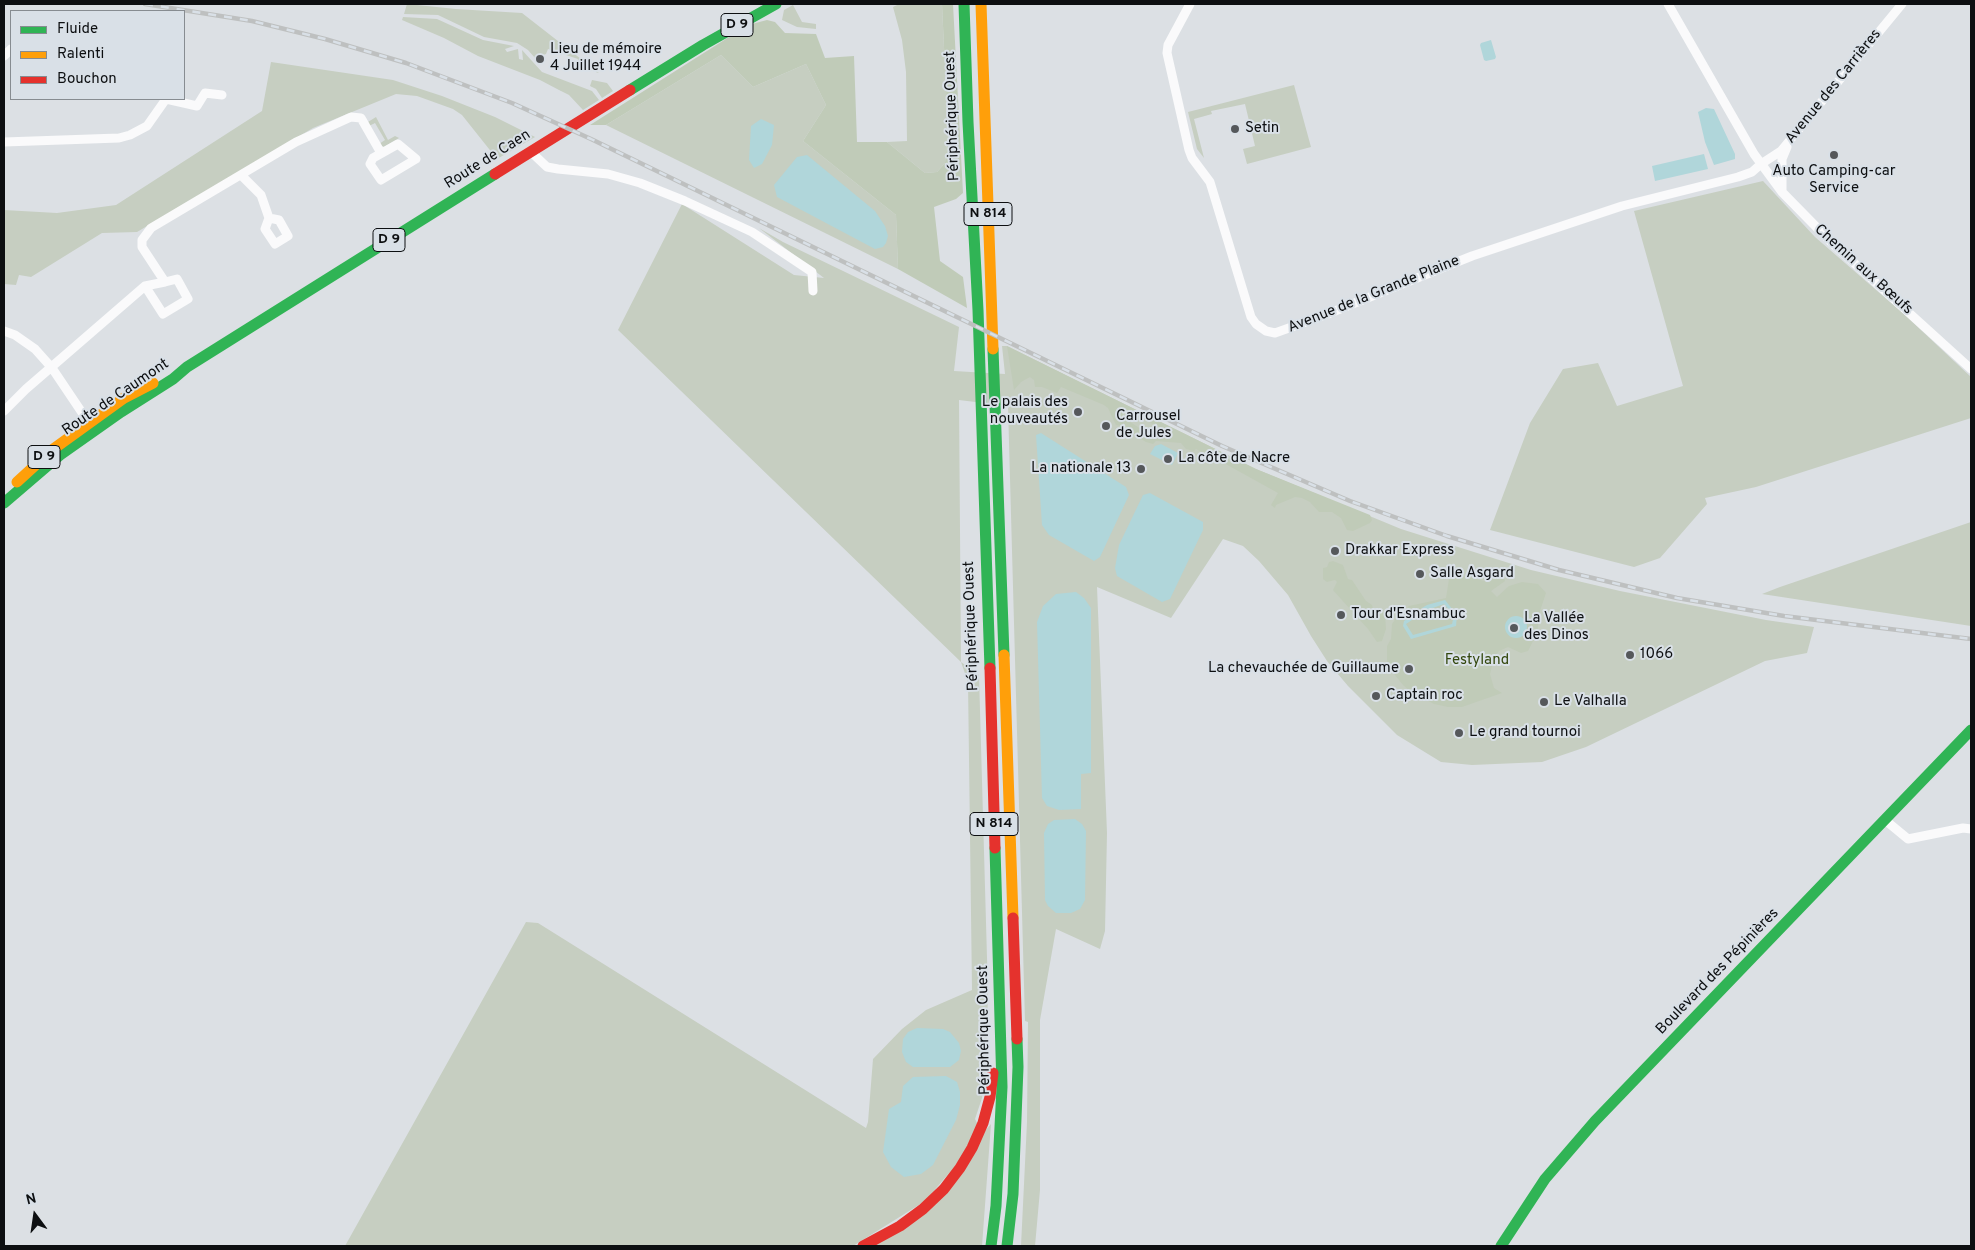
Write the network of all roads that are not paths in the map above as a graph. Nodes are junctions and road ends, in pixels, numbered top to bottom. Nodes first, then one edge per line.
1 (784, 4) edge
2 (964, 4) edge
3 (981, 4) edge
4 (1190, 4) edge
5 (1668, 4) edge
6 (1902, 4) edge
7 (774, 5) edge
8 (222, 94) dead end
9 (165, 100) edge
10 (170, 100) edge
11 (4, 142) edge
12 (1789, 142) junction
13 (530, 152) junction
14 (381, 153) junction
15 (1761, 164) junction
16 (241, 175) junction
17 (1782, 192) junction
18 (269, 218) dead end
19 (165, 282) junction
20 (146, 286) junction
21 (813, 290) dead end
22 (4, 331) edge
23 (188, 367) joint
24 (52, 368) junction
25 (1971, 369) edge
26 (4, 411) edge
27 (91, 427) junction
28 (4, 496) edge
29 (4, 503) edge
30 (1971, 730) edge
31 (1885, 820) junction
32 (1971, 829) edge
33 (999, 959) junction
34 (863, 1246) edge
35 (991, 1246) edge
36 (1008, 1246) edge
37 (1501, 1246) edge

1 - 7 main road, Route de Caen / D 9
2 - 33 main road, Périphérique Ouest / N 814
3 - 36 main road, Périphérique Ouest / N 814
4 - 15 street, Avenue de la Grande Plaine
5 - 15 street, Chemin aux Bœufs
6 - 12 street, Avenue des Carrières
7 - 13 main road, Route de Caen / D 9
8 - 10 street
9 - 11 street
12 - 15 street, Avenue des Carrières
12 - 17 street
13 - 21 street
13 - 23 main road, Route de Caen / D 9
14 - 14 street
14 - 16 street
15 - 17 street, Chemin aux Bœufs
16 - 18 street
16 - 19 street
17 - 25 street, Chemin aux Bœufs
19 - 20 street
19 - 20 street
20 - 24 street
22 - 24 street
23 - 27 main road, Route de Caumont / D 9
24 - 26 street
24 - 27 street
27 - 28 main road, Route de Caumont / D 9
27 - 29 main road, Route de Caumont / D 9
30 - 31 main road, Boulevard des Pépinières
31 - 32 street
31 - 37 main road, Boulevard des Pépinières
33 - 34 main road
33 - 35 main road, Périphérique Ouest / N 814

